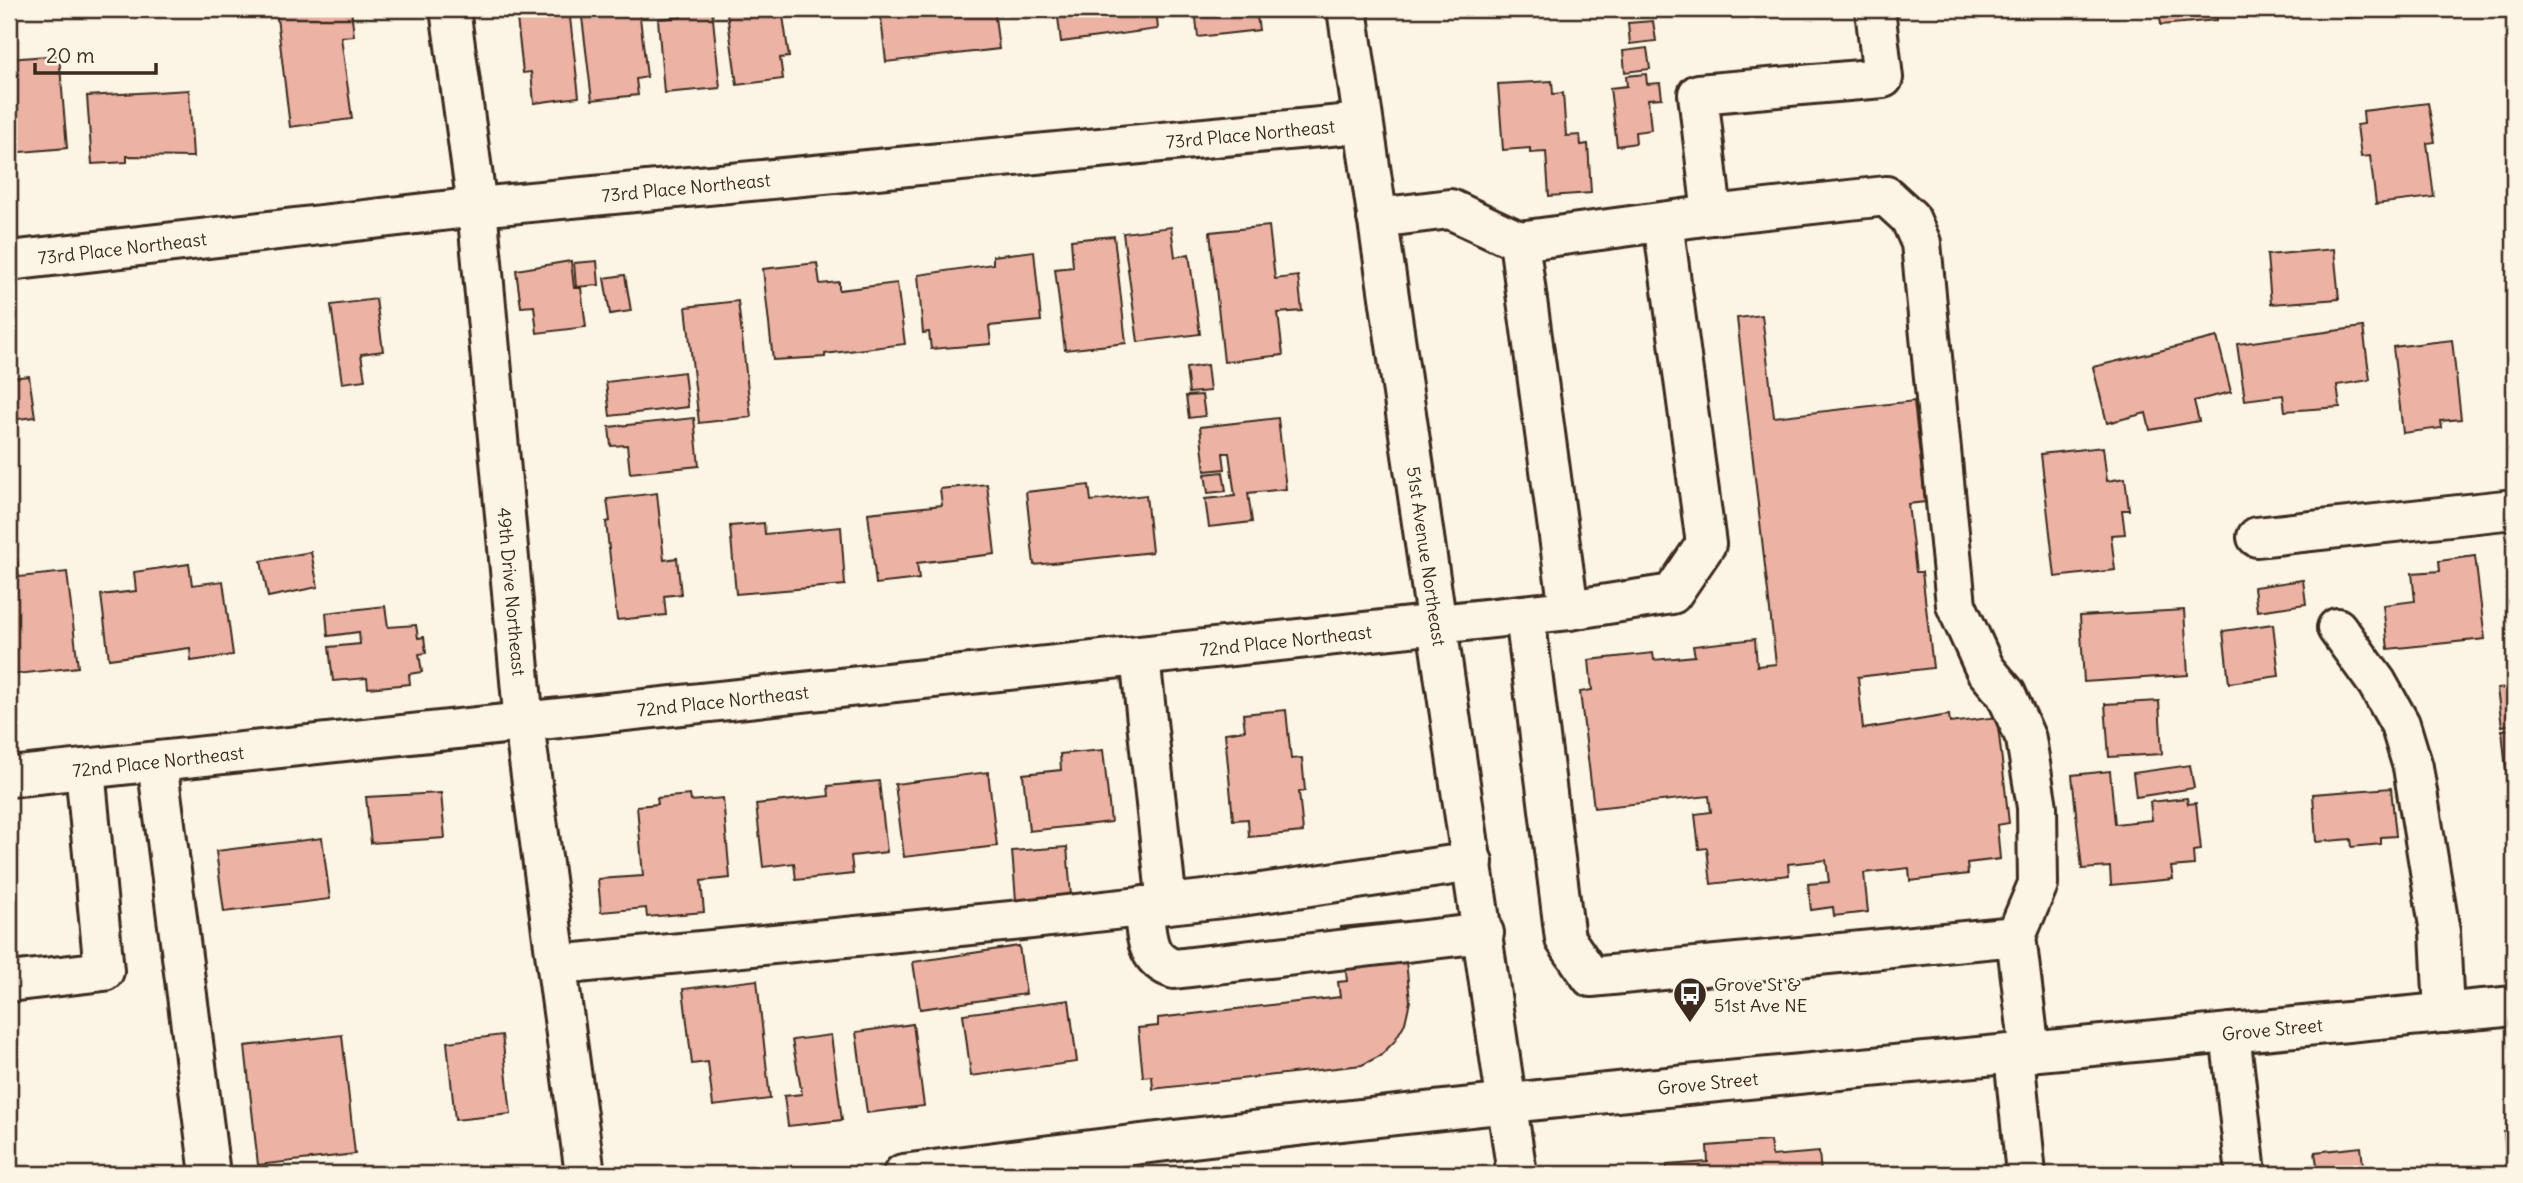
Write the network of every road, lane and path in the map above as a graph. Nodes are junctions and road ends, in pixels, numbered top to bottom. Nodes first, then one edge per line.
1 (450, 9) edge
2 (1347, 9) edge
3 (1875, 9) edge
4 (1363, 123) junction
5 (477, 207) junction
6 (1712, 215) junction
7 (1377, 218) junction
8 (1664, 222) junction
9 (1519, 241) junction
10 (9, 261) edge
11 (2514, 509) edge
12 (2258, 537) dead end
13 (1569, 610) junction
14 (1525, 615) junction
15 (1437, 625) junction
16 (2337, 628) dead end
17 (1140, 657) junction
18 (524, 724) junction
19 (157, 762) junction
20 (85, 769) junction
21 (9, 777) edge
22 (1473, 862) junction
23 (1155, 905) junction
24 (1484, 933) junction
25 (2016, 936) junction
26 (557, 965) junction
27 (9, 982) edge
28 (2514, 1006) edge
29 (2444, 1013) junction
30 (2230, 1033) junction
31 (2022, 1054) junction
32 (1509, 1104) junction
33 (210, 1174) edge
34 (586, 1174) edge
35 (903, 1174) edge
36 (1517, 1174) edge
37 (2026, 1174) edge
38 (2246, 1174) edge

1 - 5 street, 49th Drive Northeast
2 - 4 street, 51st Avenue Northeast
3 - 6 street
4 - 5 street, 73rd Place Northeast
4 - 7 street, 51st Avenue Northeast
5 - 10 street, 73rd Place Northeast
5 - 18 street, 49th Drive Northeast
6 - 8 street
6 - 25 street
7 - 9 street
7 - 15 street, 51st Avenue Northeast
8 - 9 street
8 - 13 street, 72nd Place Northeast
9 - 13 street
11 - 12 street
13 - 14 street, 72nd Place Northeast
14 - 15 street, 72nd Place Northeast
14 - 25 street
15 - 17 street, 72nd Place Northeast
15 - 22 street, 51st Avenue Northeast
16 - 29 street
17 - 18 street, 72nd Place Northeast
17 - 23 street
18 - 19 street, 72nd Place Northeast
18 - 26 street, 49th Drive Northeast
19 - 20 street, 72nd Place Northeast
19 - 33 street
20 - 21 street, 72nd Place Northeast
20 - 27 street
22 - 23 street
22 - 24 street, 51st Avenue Northeast
23 - 24 street
23 - 26 street
24 - 32 street, 51st Avenue Northeast
25 - 31 street
26 - 34 street, 49th Drive Northeast
28 - 29 street, Grove Street
29 - 30 street, Grove Street
30 - 31 street, Grove Street
30 - 38 street
31 - 32 street, Grove Street
31 - 37 street
32 - 35 street, Grove Street
32 - 36 street, 51st Avenue Northeast

